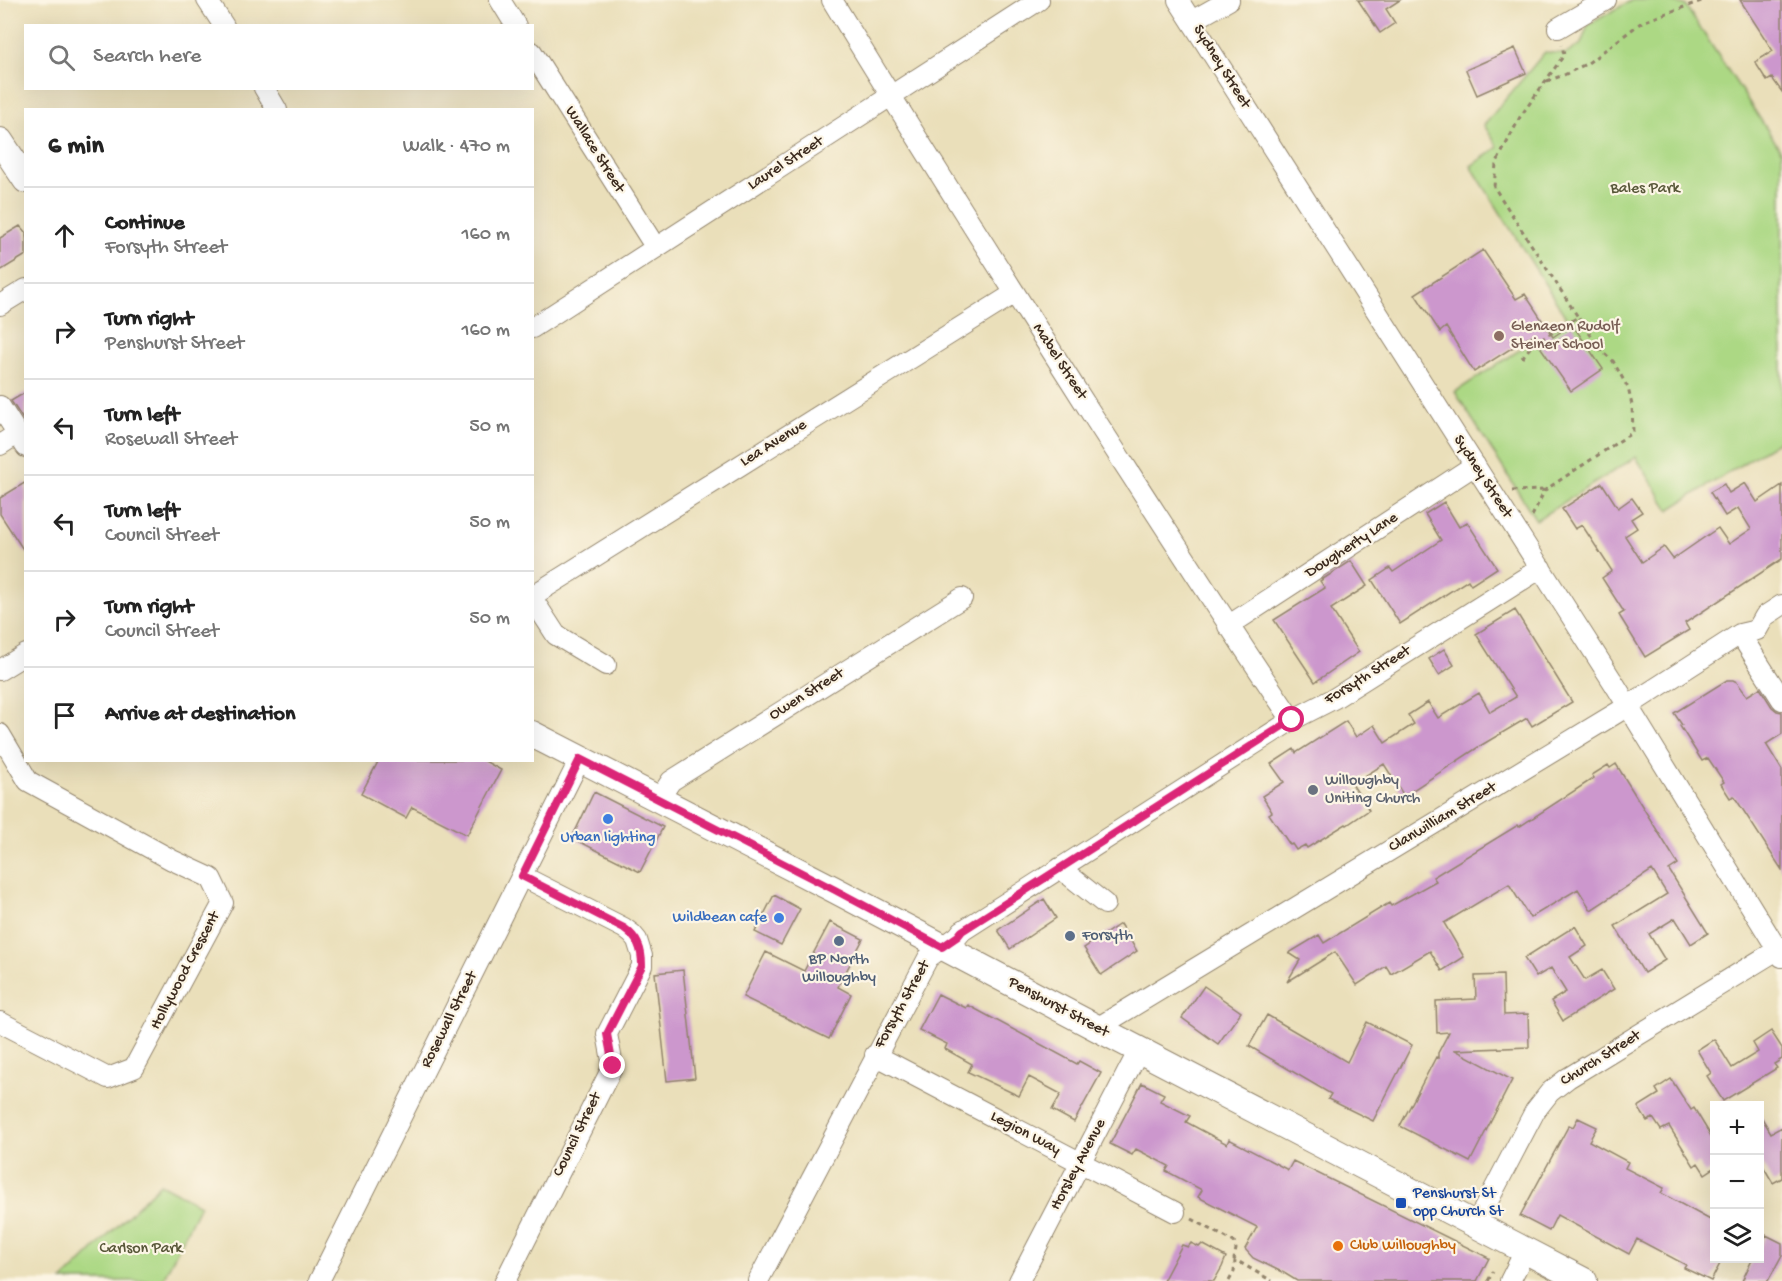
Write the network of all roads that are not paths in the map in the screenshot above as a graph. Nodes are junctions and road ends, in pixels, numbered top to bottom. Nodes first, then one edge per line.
1 (207, 0) edge
2 (500, 0) edge
3 (832, 0) edge
4 (1039, 0) edge
5 (1178, 0) edge
6 (1229, 0) edge
7 (1606, 0) edge
8 (1192, 21) junction
9 (223, 24) edge
10 (515, 24) edge
11 (1558, 28) road end
12 (534, 55) edge
13 (265, 90) edge
14 (891, 96) junction
15 (276, 108) edge
16 (0, 141) edge
17 (24, 177) edge
18 (656, 248) junction
19 (24, 290) edge
20 (1015, 293) junction
21 (0, 305) edge
22 (534, 327) edge
23 (0, 406) edge
24 (14, 442) edge
25 (1475, 465) junction
26 (1541, 568) junction
27 (534, 596) edge
28 (962, 598) dead end
29 (534, 600) edge
30 (1782, 605) edge
31 (1228, 626) junction
32 (1740, 634) junction
33 (24, 655) edge
34 (606, 665) dead end
35 (0, 670) edge
36 (1782, 700) edge
37 (1628, 706) junction
38 (1292, 720) junction
39 (0, 734) edge
40 (534, 735) edge
41 (580, 759) junction
42 (659, 799) junction
43 (1060, 868) junction
44 (522, 876) junction
45 (1105, 904) dead end
46 (942, 947) junction
47 (1780, 951) edge
48 (0, 1022) edge
49 (1097, 1028) junction
50 (1139, 1050) junction
51 (875, 1055) junction
52 (1081, 1162) junction
53 (1175, 1212) road end
54 (1476, 1224) junction
55 (1525, 1251) junction
56 (319, 1281) edge
57 (505, 1281) edge
58 (758, 1281) edge
59 (1019, 1281) edge
60 (1510, 1281) edge
61 (1584, 1281) edge

1 - 9 street
2 - 10 street
3 - 14 street, Mabel Street
4 - 14 street, Laurel Street
5 - 8 street, Sydney Street
6 - 8 street
7 - 11 street
8 - 25 street, Sydney Street
12 - 18 street, Wallace Street
13 - 15 street
14 - 18 street, Laurel Street
14 - 20 street, Mabel Street
16 - 17 main road
18 - 22 street, Laurel Street
19 - 21 street
20 - 27 street, Lea Avenue
20 - 31 street, Mabel Street
23 - 24 street
25 - 26 street, Sydney Street
25 - 31 street, Dougherty Lane
26 - 37 street, Sydney Street
26 - 38 street, Forsyth Street
28 - 42 street, Owen Street
29 - 34 street
30 - 32 street, Clanwilliam Street
31 - 38 street, Mabel Street
32 - 36 street
32 - 37 street, Clanwilliam Street
33 - 35 street
37 - 47 street, Sydney Street
37 - 49 street, Clanwilliam Street
38 - 43 street, Forsyth Street
39 - 48 street, Hollywood Crescent
40 - 41 main road, Penshurst Street
41 - 42 main road, Penshurst Street
41 - 44 street, Rosewall Street
42 - 46 main road, Penshurst Street
43 - 45 street
43 - 46 street, Forsyth Street
44 - 56 street, Rosewall Street
44 - 57 street, Council Street
46 - 49 main road, Penshurst Street
46 - 51 street, Forsyth Street
47 - 54 street, Church Street
49 - 50 main road, Penshurst Street
50 - 52 street, Horsley Avenue
50 - 54 main road, Penshurst Street
51 - 52 street, Legion Way
51 - 58 street, Forsyth Street
52 - 53 street, Legion Way
52 - 59 street, Horsley Avenue
54 - 55 main road, Penshurst Street
55 - 60 street
55 - 61 main road, Penshurst Street

